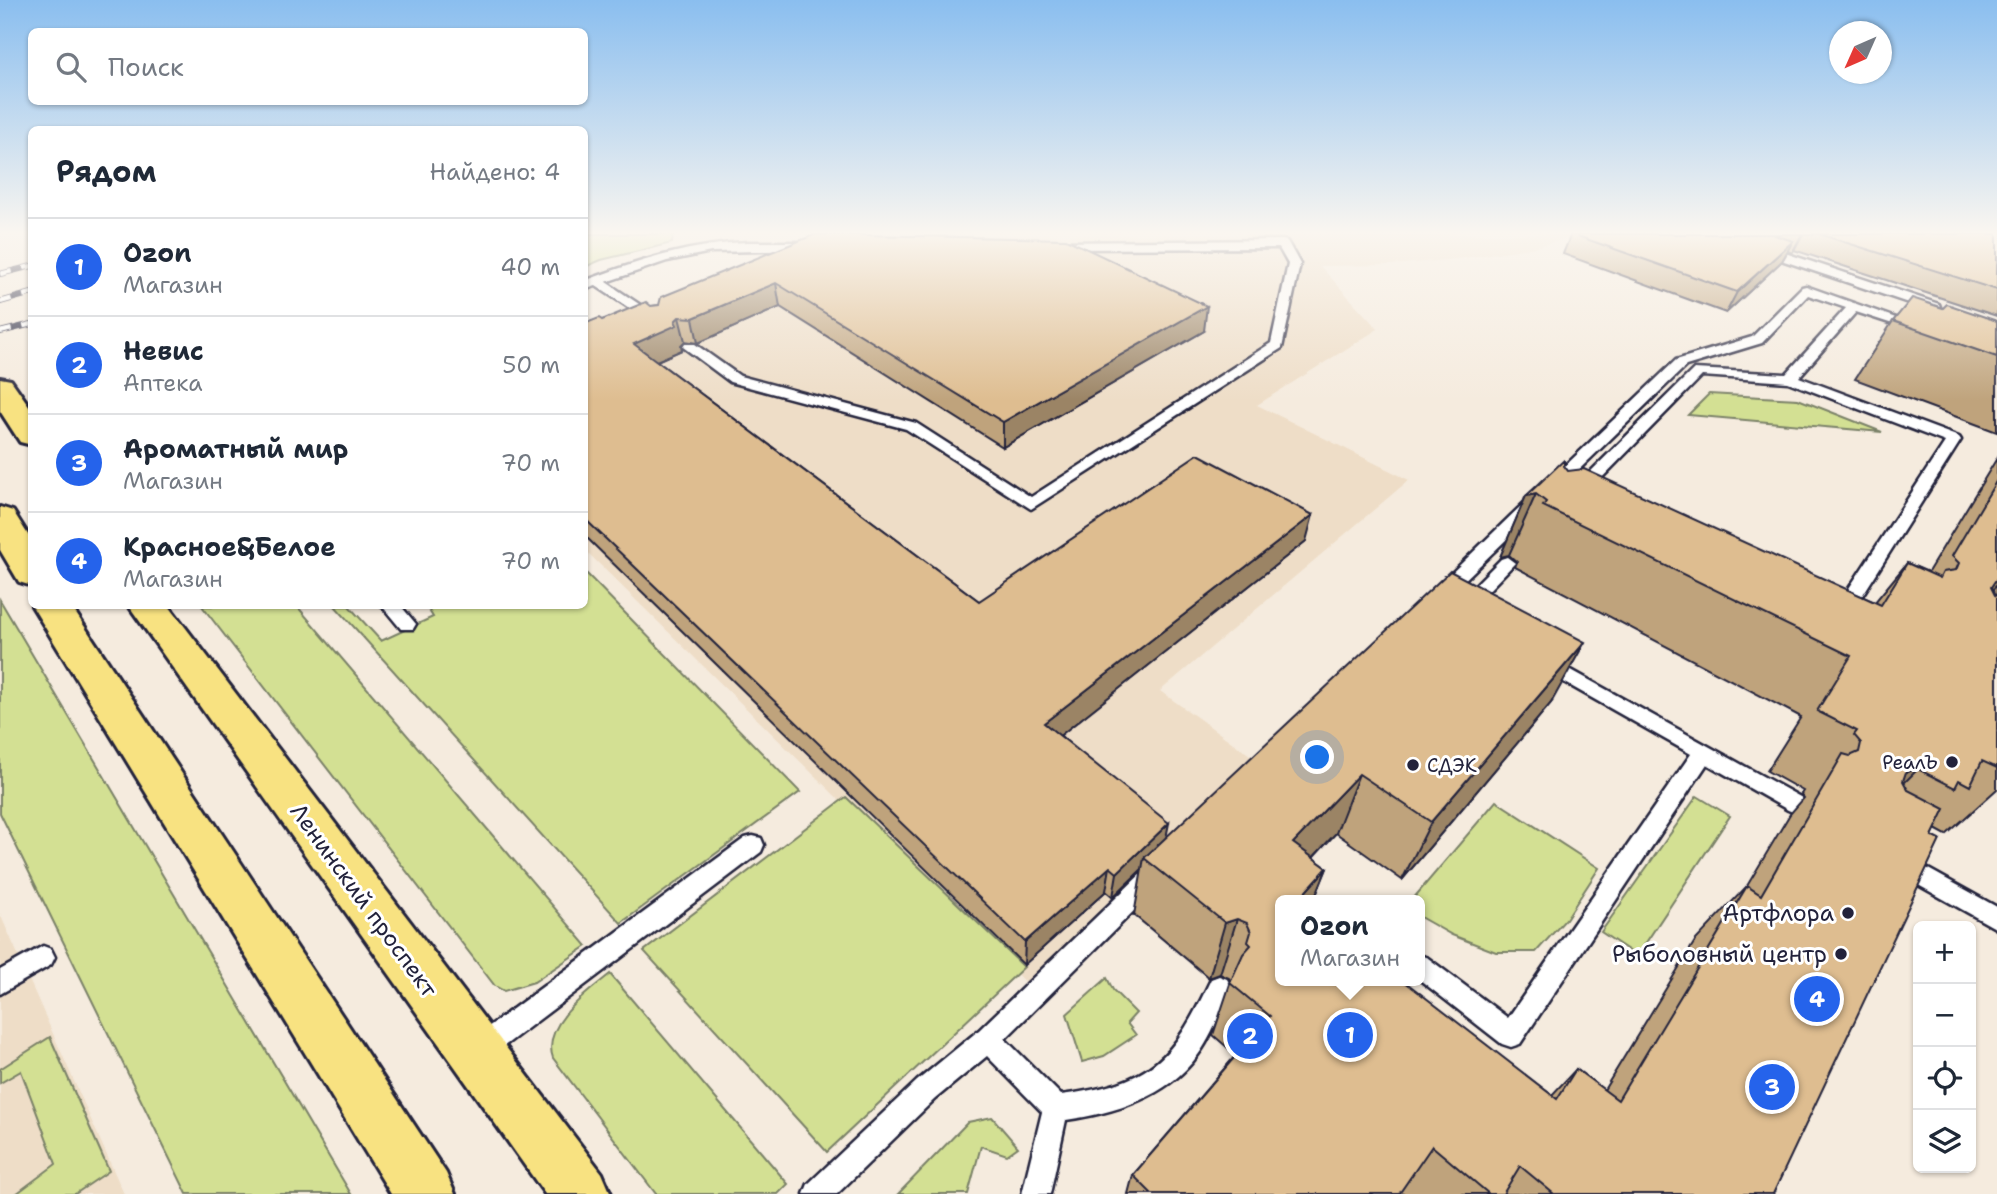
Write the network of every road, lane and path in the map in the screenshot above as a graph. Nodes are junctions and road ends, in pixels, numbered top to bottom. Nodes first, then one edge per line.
1 (602, 290) edge
2 (1288, 290) edge
3 (1806, 290) joint
4 (1884, 290) edge
5 (1854, 307) junction
6 (1944, 310) edge
7 (659, 324) edge
8 (1932, 333) edge
9 (690, 346) edge
10 (1790, 378) junction
11 (0, 387) edge
12 (28, 429) edge
13 (1575, 496) edge
14 (0, 519) edge
15 (1507, 564) dead end
16 (28, 566) edge
17 (53, 609) edge
18 (150, 609) edge
19 (394, 609) edge
20 (1423, 610) edge
21 (407, 624) dead end
22 (1490, 624) edge
23 (1831, 630) edge
24 (1528, 652) edge
25 (1704, 752) junction
26 (1795, 804) dead end
27 (753, 845) dead end
28 (1881, 852) edge
29 (1169, 861) edge
30 (1997, 919) edge
31 (43, 957) dead end
32 (1425, 970) edge
33 (0, 983) edge
34 (1219, 987) dead end
35 (988, 1039) junction
36 (475, 1052) junction
37 (1056, 1108) junction
38 (425, 1194) edge
39 (580, 1194) edge
40 (818, 1194) edge
41 (1036, 1194) edge

1 - 7 lane
2 - 9 lane
3 - 5 lane
3 - 20 lane
4 - 6 lane
5 - 8 lane
5 - 10 lane
10 - 13 lane
10 - 23 lane
11 - 12 main road
14 - 16 main road
15 - 22 lane
17 - 38 main road
18 - 36 main road, Ленинский проспект
19 - 21 lane
24 - 25 lane
25 - 26 lane
25 - 32 lane
27 - 36 lane
28 - 30 lane
29 - 35 lane
31 - 33 lane
34 - 37 lane
35 - 37 lane
35 - 40 lane
36 - 39 main road, Ленинский проспект
37 - 41 lane

